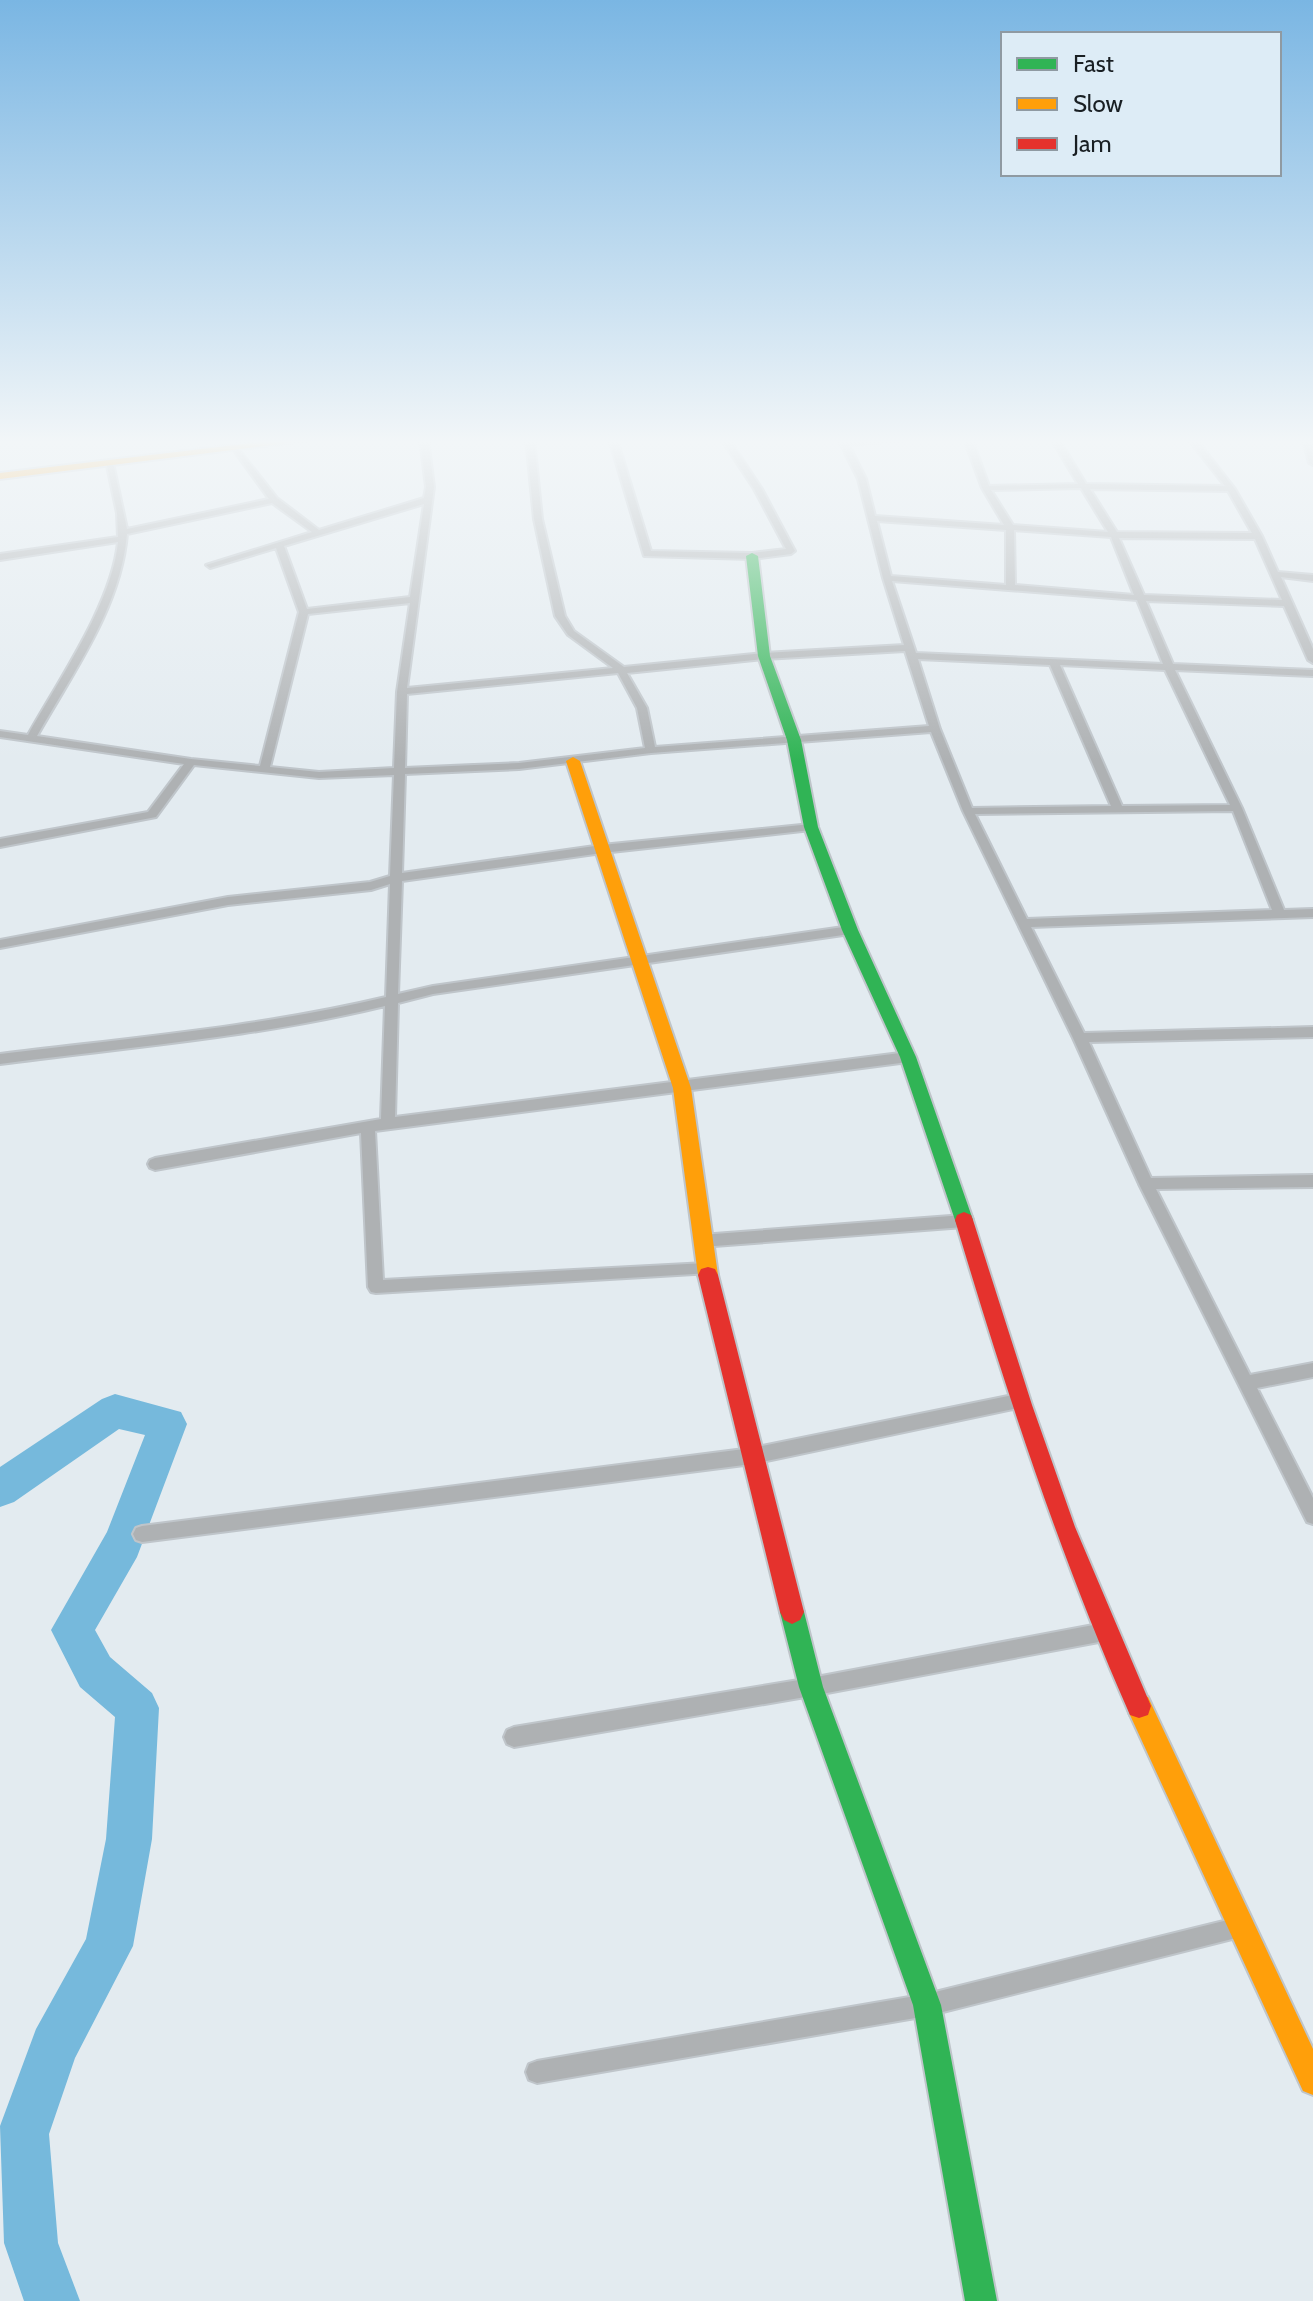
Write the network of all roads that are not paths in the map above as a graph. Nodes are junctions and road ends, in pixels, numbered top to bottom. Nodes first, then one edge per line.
1 (62, 546) edge
2 (121, 546) edge
3 (274, 546) edge
4 (280, 546) edge
5 (421, 546) edge
6 (544, 546) edge
7 (645, 546) edge
8 (789, 546) edge
9 (880, 546) edge
10 (1010, 546) edge
11 (1119, 546) edge
12 (1262, 546) edge
13 (752, 556) junction
14 (0, 557) edge
15 (210, 565) dead end
16 (1274, 574) junction
17 (887, 578) junction
18 (1313, 578) edge
19 (1011, 587) junction
20 (1141, 598) junction
21 (412, 600) junction
22 (1287, 603) junction
23 (304, 612) junction
24 (911, 652) junction
25 (764, 656) junction
26 (1313, 660) edge
27 (1054, 662) junction
28 (620, 669) junction
29 (1170, 669) junction
30 (1313, 673) edge
31 (402, 692) junction
32 (935, 729) junction
33 (0, 734) edge
34 (31, 738) junction
35 (794, 740) junction
36 (651, 750) junction
37 (573, 761) junction
38 (191, 762) junction
39 (264, 770) junction
40 (398, 774) junction
41 (1237, 808) junction
42 (1118, 809) junction
43 (968, 811) junction
44 (811, 827) junction
45 (0, 843) edge
46 (602, 849) junction
47 (395, 878) junction
48 (1279, 912) junction
49 (1313, 913) edge
50 (1023, 923) junction
51 (850, 930) junction
52 (0, 944) edge
53 (638, 961) junction
54 (394, 1000) junction
55 (1313, 1032) edge
56 (1080, 1038) junction
57 (908, 1057) junction
58 (0, 1059) edge
59 (682, 1088) junction
60 (388, 1123) junction
61 (368, 1127) junction
62 (155, 1164) dead end
63 (1313, 1181) edge
64 (1146, 1184) junction
65 (964, 1221) junction
66 (701, 1241) junction
67 (706, 1269) junction
68 (1313, 1370) edge
69 (1246, 1383) junction
70 (1018, 1401) junction
71 (752, 1456) junction
72 (1313, 1516) edge
73 (142, 1534) dead end
74 (1104, 1632) junction
75 (811, 1687) junction
76 (514, 1737) dead end
77 (1240, 1927) junction
78 (927, 2005) junction
79 (537, 2072) dead end
80 (1313, 2081) edge
81 (981, 2301) edge

1 - 14 street
2 - 34 street
3 - 15 street
4 - 23 street
5 - 21 street
6 - 28 street
7 - 13 street
8 - 13 street
9 - 17 street
10 - 19 street
11 - 20 street
12 - 16 street
13 - 25 street
16 - 18 street
16 - 22 street
17 - 19 street
17 - 24 street
19 - 20 street
20 - 22 street
20 - 29 street
21 - 23 street
21 - 31 street
22 - 26 street
23 - 39 street
24 - 25 street
24 - 27 street
24 - 32 street
25 - 28 street
25 - 35 street
27 - 29 street
27 - 42 street
28 - 31 street
28 - 36 street
29 - 30 street
29 - 41 street
31 - 40 street
32 - 35 street
32 - 43 street
33 - 34 street
34 - 38 street
35 - 36 street
35 - 44 street
36 - 37 street
37 - 40 street
37 - 46 street
38 - 39 street
38 - 45 street
39 - 40 street
40 - 47 street
41 - 42 street
41 - 48 street
42 - 43 street
43 - 50 street
44 - 46 street
44 - 51 street
46 - 47 street
46 - 53 street
47 - 52 street
47 - 54 street
48 - 49 street
48 - 50 street
50 - 56 street
51 - 53 street
51 - 57 street
53 - 54 street
53 - 59 street
54 - 58 street
54 - 60 street
55 - 56 street
56 - 64 street
57 - 59 street
57 - 65 street
59 - 60 street
59 - 66 street
60 - 61 street
61 - 62 street
61 - 67 street
63 - 64 street
64 - 69 street
65 - 66 street
65 - 70 street
66 - 67 street
67 - 71 street
68 - 69 street
69 - 72 street
70 - 71 street
70 - 74 street
71 - 73 street
71 - 75 street
74 - 75 street
74 - 77 street
75 - 76 street
75 - 78 street
77 - 78 street
77 - 80 street
78 - 79 street
78 - 81 street

